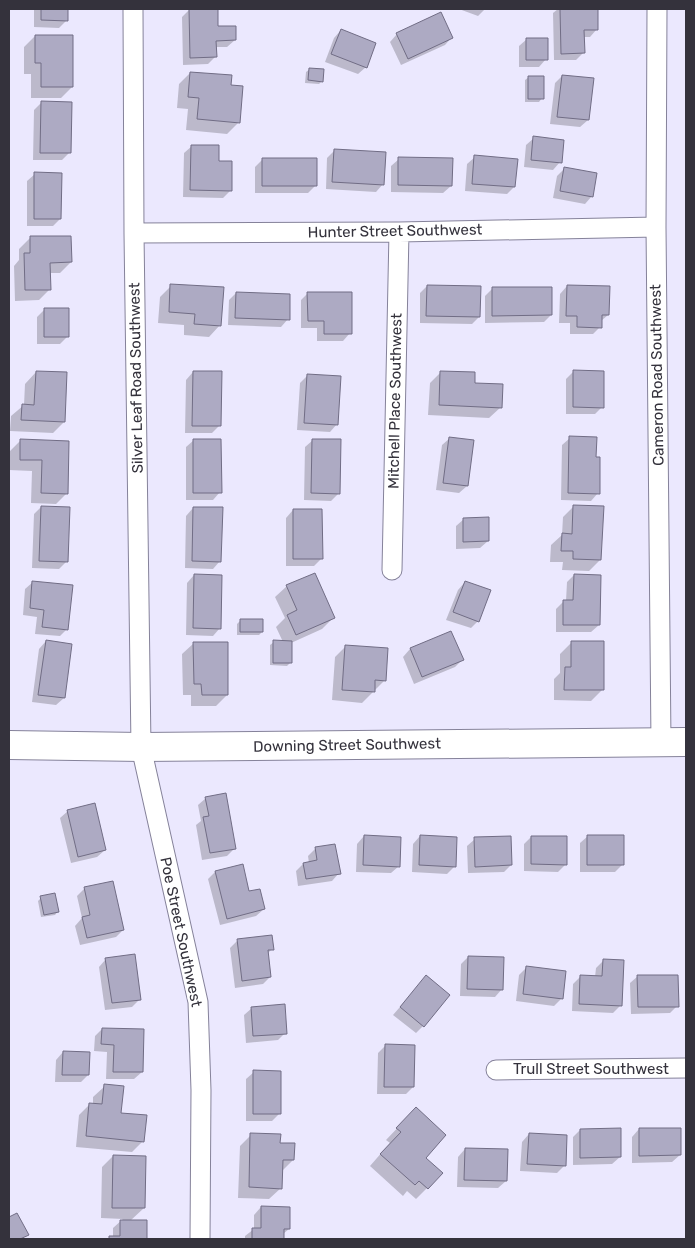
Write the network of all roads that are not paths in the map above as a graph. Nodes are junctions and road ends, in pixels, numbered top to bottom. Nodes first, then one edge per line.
1 (133, 9) edge
2 (657, 9) edge
3 (656, 227) junction
4 (399, 232) junction
5 (134, 233) junction
6 (392, 570) dead end
7 (674, 742) edge
8 (9, 745) edge
9 (141, 747) junction
10 (686, 1068) edge
11 (496, 1070) dead end
12 (200, 1239) edge

1 - 5 street, Silver Leaf Road Southwest
2 - 3 street, Cameron Road Southwest
3 - 4 street, Hunter Street Southwest
3 - 7 street, Cameron Road Southwest
4 - 5 street, Hunter Street Southwest
4 - 6 street, Mitchell Place Southwest
5 - 9 street, Silver Leaf Road Southwest
7 - 9 street, Downing Street Southwest
8 - 9 street, Downing Street Southwest
9 - 12 street, Poe Street Southwest
10 - 11 street, Trull Street Southwest

